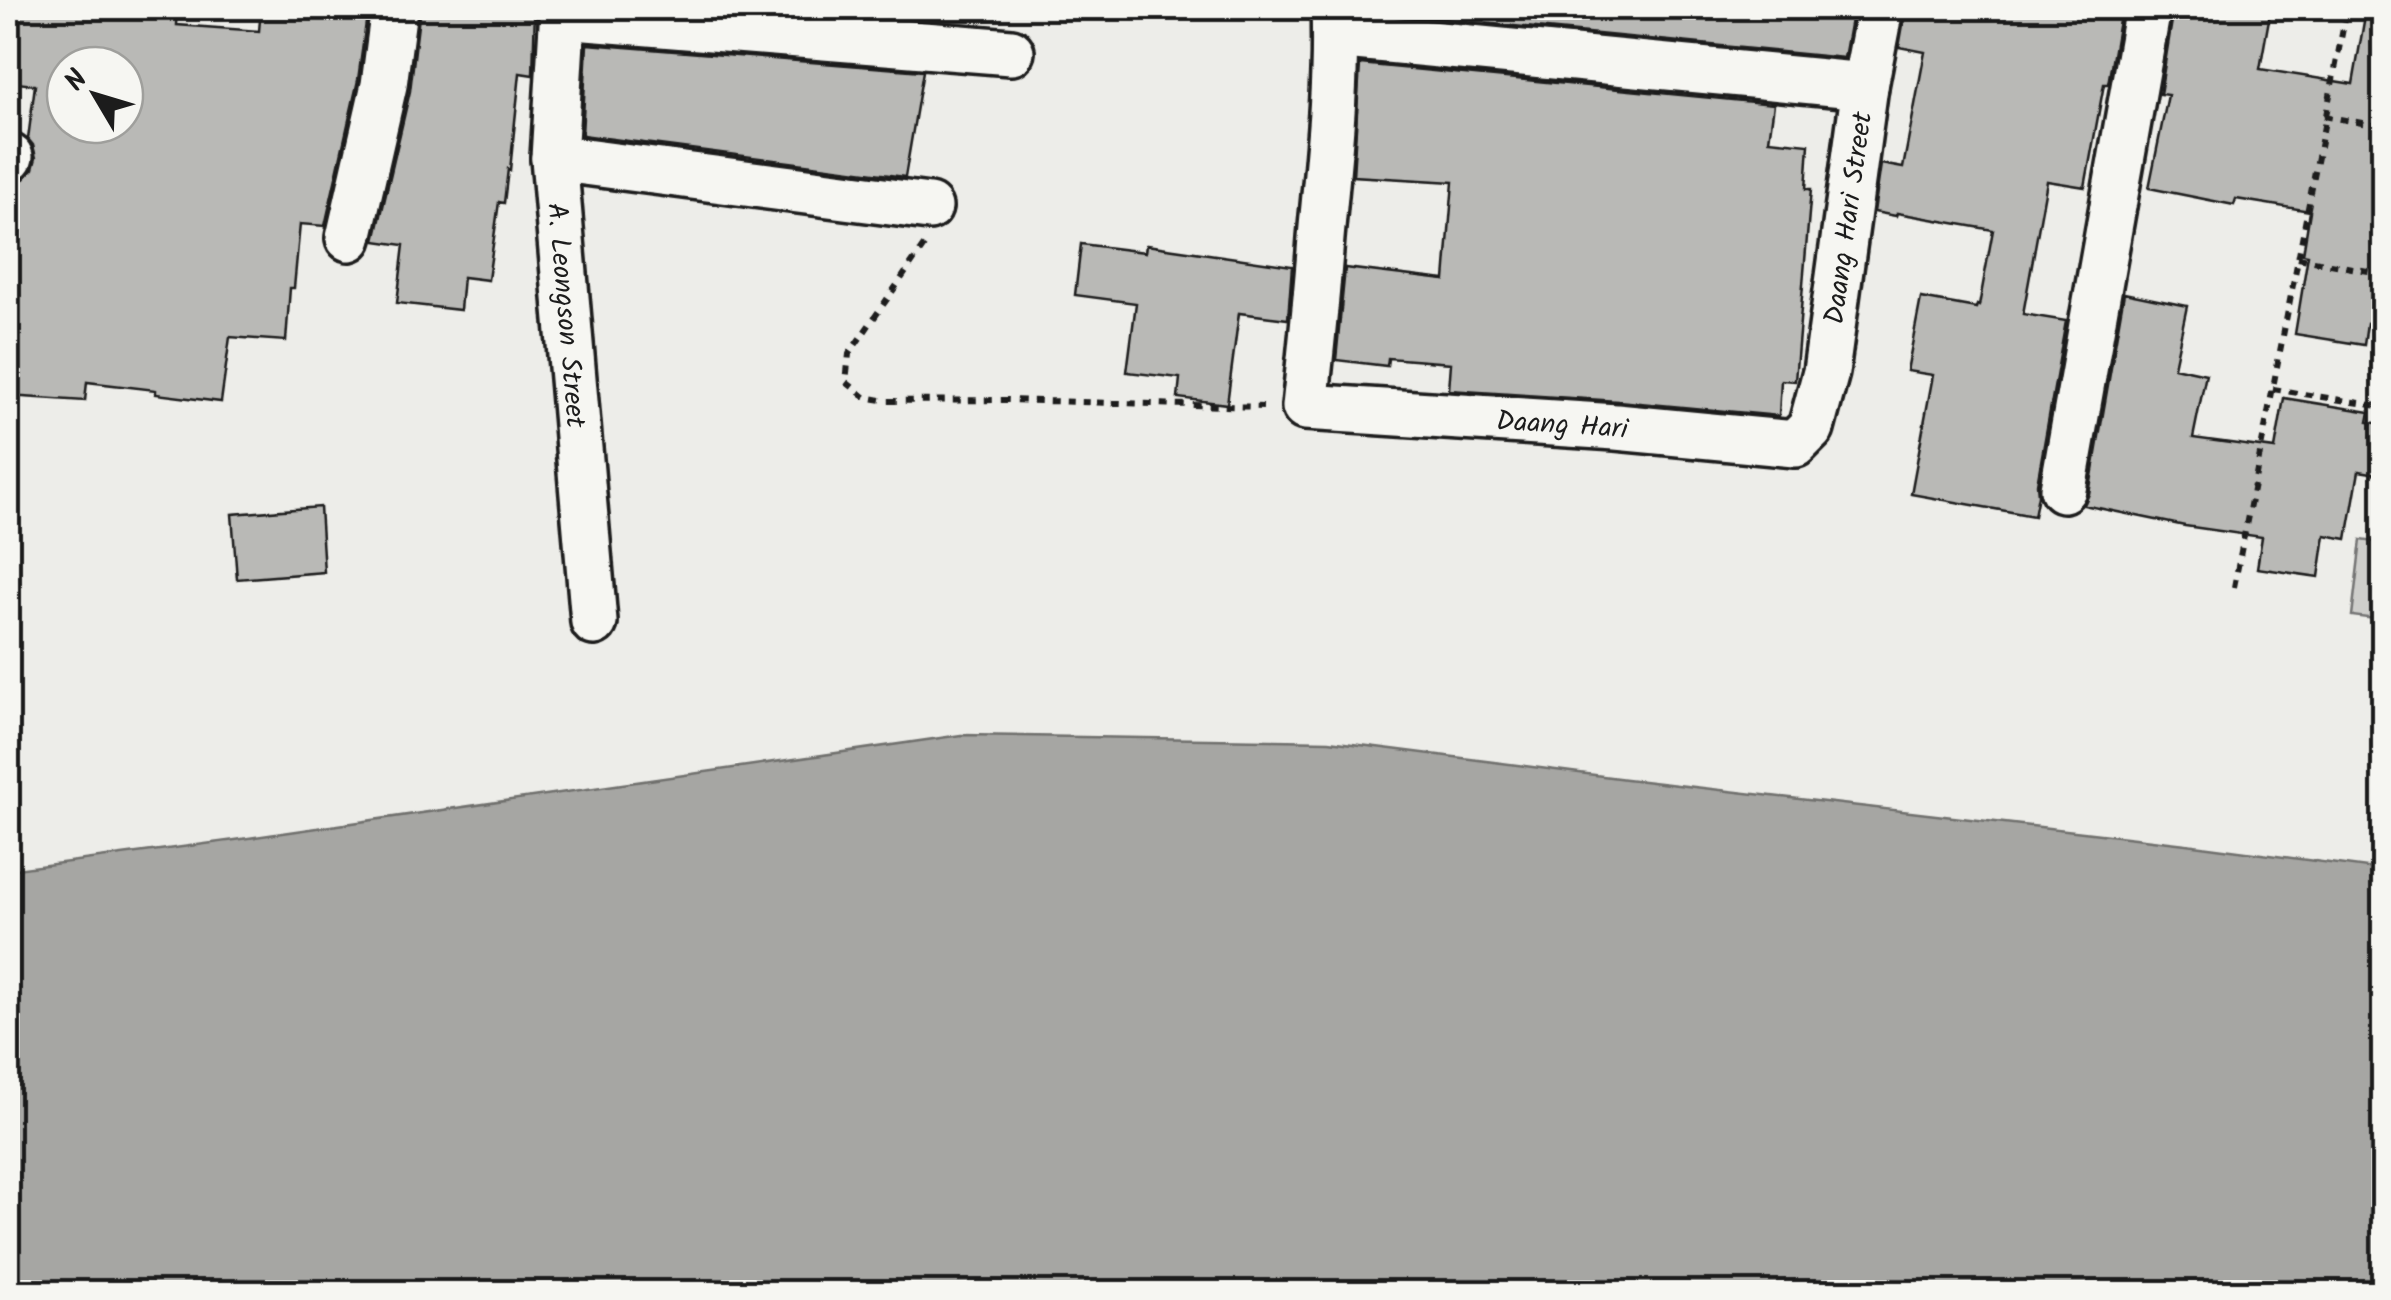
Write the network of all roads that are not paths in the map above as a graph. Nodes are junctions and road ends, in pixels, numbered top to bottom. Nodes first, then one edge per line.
1 (394, 8) edge
2 (1880, 8) edge
3 (2148, 8) edge
4 (562, 12) edge
5 (1334, 21) edge
6 (1010, 52) dead end
7 (1865, 86) junction
8 (554, 158) junction
9 (928, 207) road end
10 (349, 238) dead end
11 (1811, 428) joint
12 (2062, 489) dead end
13 (594, 622) dead end

1 - 10 street
2 - 7 street, Daang Hari Street
3 - 12 street
4 - 6 street
4 - 8 street, A. Leongson Street
5 - 7 street
5 - 11 street, Daang Hari
7 - 11 street, Daang Hari Street
8 - 9 street
8 - 13 street, A. Leongson Street

